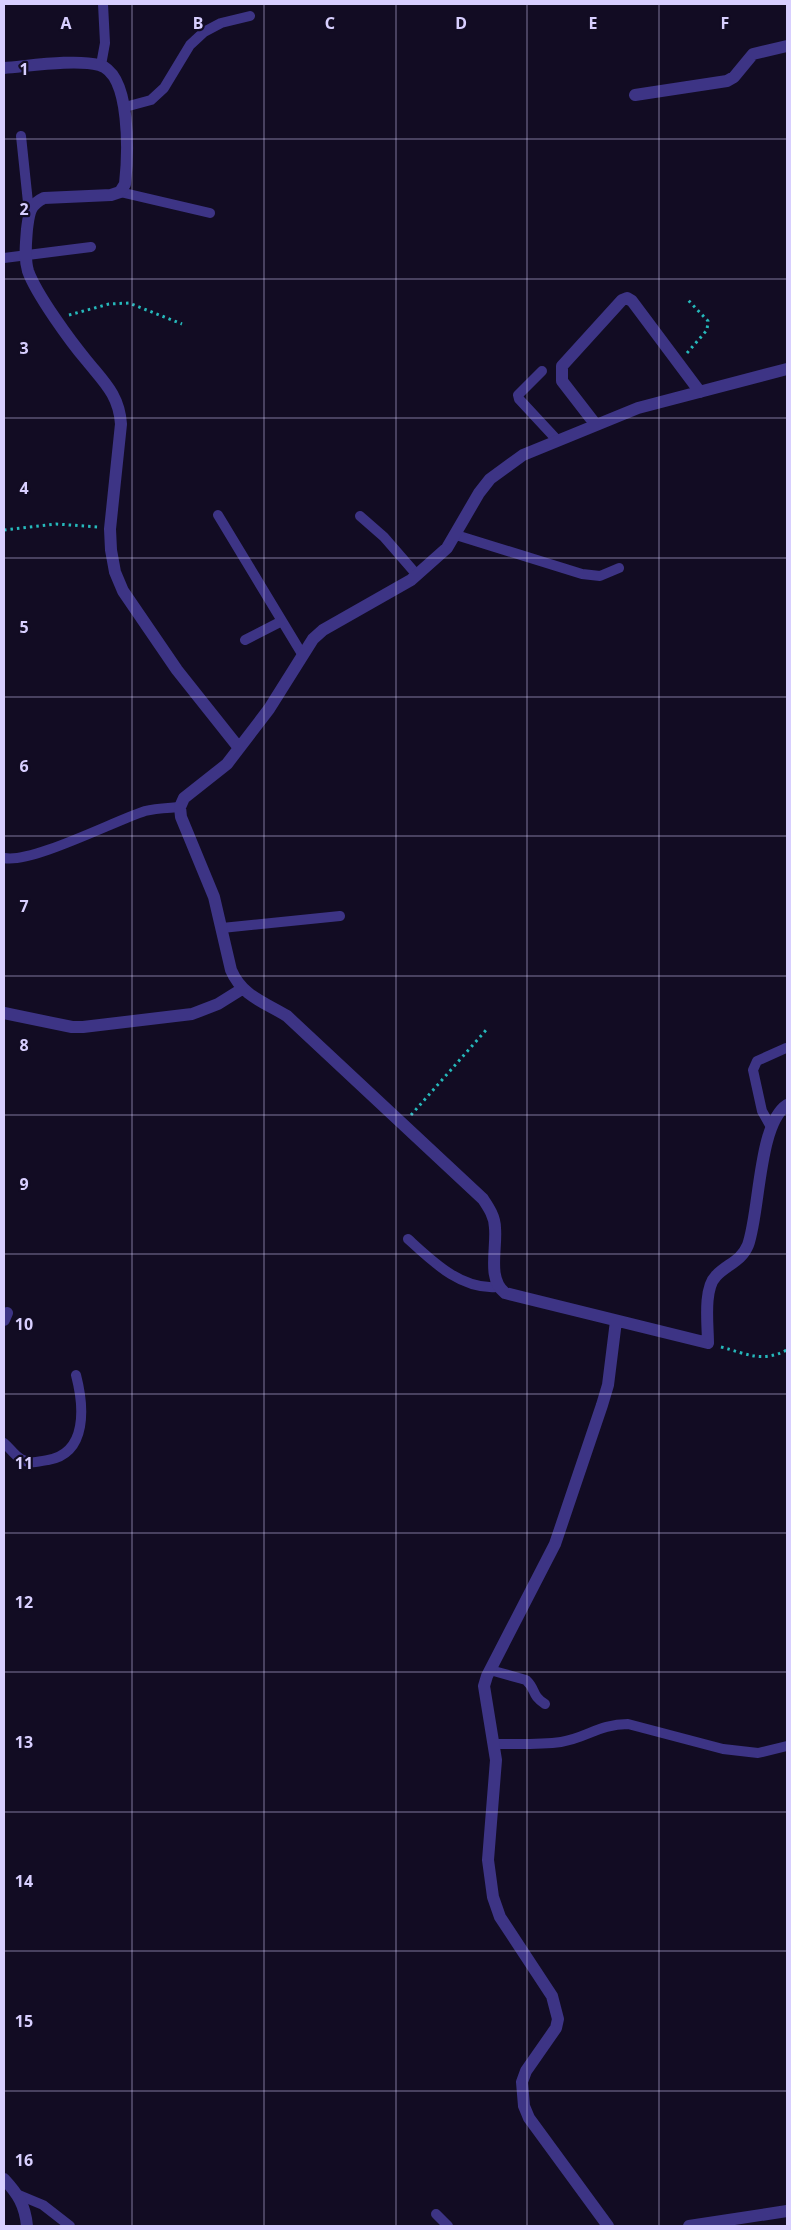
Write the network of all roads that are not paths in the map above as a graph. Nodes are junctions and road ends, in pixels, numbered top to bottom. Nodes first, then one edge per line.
1 (103, 4) edge
2 (250, 16) dead end
3 (787, 46) edge
4 (101, 65) junction
5 (4, 68) edge
6 (635, 95) dead end
7 (125, 108) junction
8 (21, 136) dead end
9 (120, 192) junction
10 (29, 212) junction
11 (210, 213) dead end
12 (91, 247) dead end
13 (25, 255) junction
14 (4, 258) edge
15 (787, 369) edge
16 (542, 371) dead end
17 (700, 392) junction
18 (596, 425) junction
19 (558, 441) junction
20 (218, 515) dead end
21 (360, 516) dead end
22 (456, 535) junction
23 (619, 568) dead end
24 (417, 575) junction
25 (282, 621) junction
26 (245, 640) dead end
27 (302, 654) junction
28 (239, 748) junction
29 (180, 807) junction
30 (4, 858) edge
31 (340, 916) dead end
32 (222, 928) junction
33 (242, 990) junction
34 (4, 1013) edge
35 (786, 1048) dead end
36 (787, 1105) edge
37 (771, 1127) junction
38 (408, 1239) dead end
39 (497, 1287) junction
40 (616, 1320) junction
41 (76, 1376) dead end
42 (4, 1443) edge
43 (490, 1670) junction
44 (545, 1704) dead end
45 (495, 1744) junction
46 (787, 1746) edge
47 (4, 2178) edge
48 (19, 2195) junction
49 (787, 2210) edge
50 (436, 2214) dead end
51 (27, 2226) edge
52 (70, 2226) edge
53 (448, 2226) edge
54 (608, 2226) edge
55 (688, 2226) edge

1 - 4 lane
2 - 7 lane
3 - 6 street
4 - 5 street
4 - 7 street
7 - 9 street
8 - 10 lane
9 - 10 street
9 - 11 lane
10 - 13 street
12 - 13 lane
13 - 14 lane
13 - 28 street
15 - 17 street
16 - 19 lane
17 - 18 street
17 - 18 street
18 - 19 street
19 - 22 street
20 - 25 lane
21 - 24 lane
22 - 23 lane
22 - 24 street
24 - 27 street
25 - 26 lane
25 - 27 lane
27 - 28 street
28 - 29 street
29 - 30 lane
29 - 32 street
31 - 32 lane
32 - 33 street
33 - 34 street
33 - 39 street
35 - 37 lane
36 - 37 street
37 - 40 street
38 - 39 lane
39 - 40 street
40 - 43 street
41 - 42 lane
43 - 44 lane
43 - 45 street
45 - 46 lane
45 - 54 street
47 - 48 street
48 - 51 street
48 - 52 lane
49 - 55 street
50 - 53 lane

